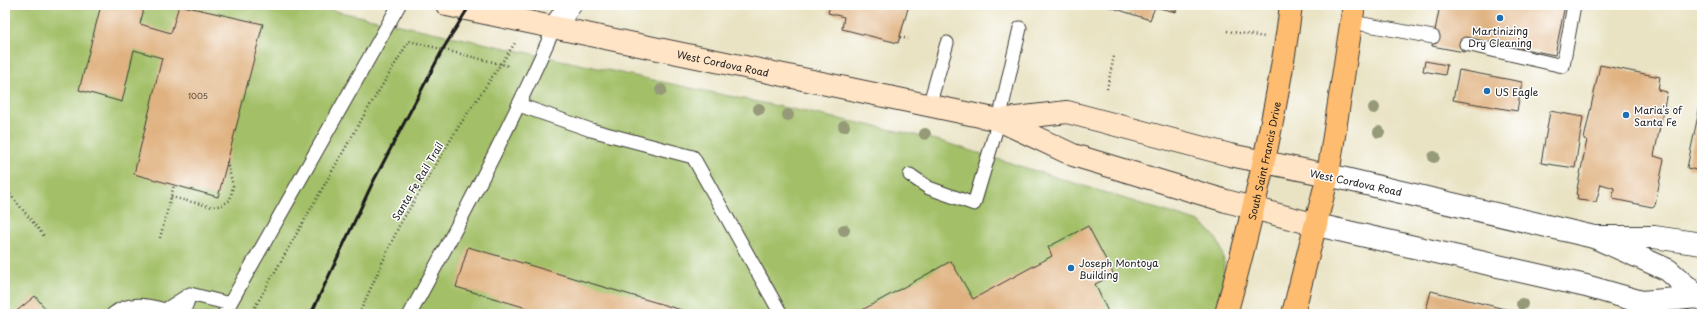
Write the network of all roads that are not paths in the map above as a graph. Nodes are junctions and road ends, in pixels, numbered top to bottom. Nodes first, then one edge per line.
1 (399, 5) edge
2 (447, 5) edge
3 (570, 5) edge
4 (1291, 5) edge
5 (1574, 5) edge
6 (1353, 14) edge
7 (554, 28) junction
8 (1020, 28) dead end
9 (1433, 37) dead end
10 (947, 43) dead end
11 (1466, 44) dead end
12 (520, 105) junction
13 (929, 106) junction
14 (999, 120) junction
15 (1264, 162) junction
16 (910, 175) dead end
17 (1328, 175) junction
18 (1254, 209) junction
19 (1317, 225) junction
20 (1594, 237) junction
21 (1702, 244) edge
22 (190, 294) junction
23 (1700, 298) edge
24 (227, 309) edge
25 (113, 314) edge
26 (183, 314) edge
27 (410, 314) edge
28 (781, 314) edge
29 (1226, 314) edge
30 (1293, 314) edge

1 - 24 lane
2 - 7 main road, West Cordova Road
3 - 7 street
4 - 15 highway, South Saint Francis Drive
5 - 11 lane
6 - 9 lane
6 - 17 highway
7 - 12 lane
7 - 13 main road, West Cordova Road
8 - 14 lane
10 - 13 lane
12 - 27 lane
12 - 28 lane
13 - 14 main road, West Cordova Road
14 - 15 main road, West Cordova Road
14 - 16 lane
14 - 18 main road, West Cordova Road
15 - 17 main road, West Cordova Road
15 - 18 highway, South Saint Francis Drive
17 - 19 highway
17 - 20 street, West Cordova Road
18 - 19 main road, West Cordova Road
18 - 29 highway, South Saint Francis Drive
19 - 23 street, West Cordova Road
19 - 30 highway
20 - 21 street
20 - 23 street, West Cordova Road
22 - 24 lane
22 - 25 lane
22 - 26 lane

